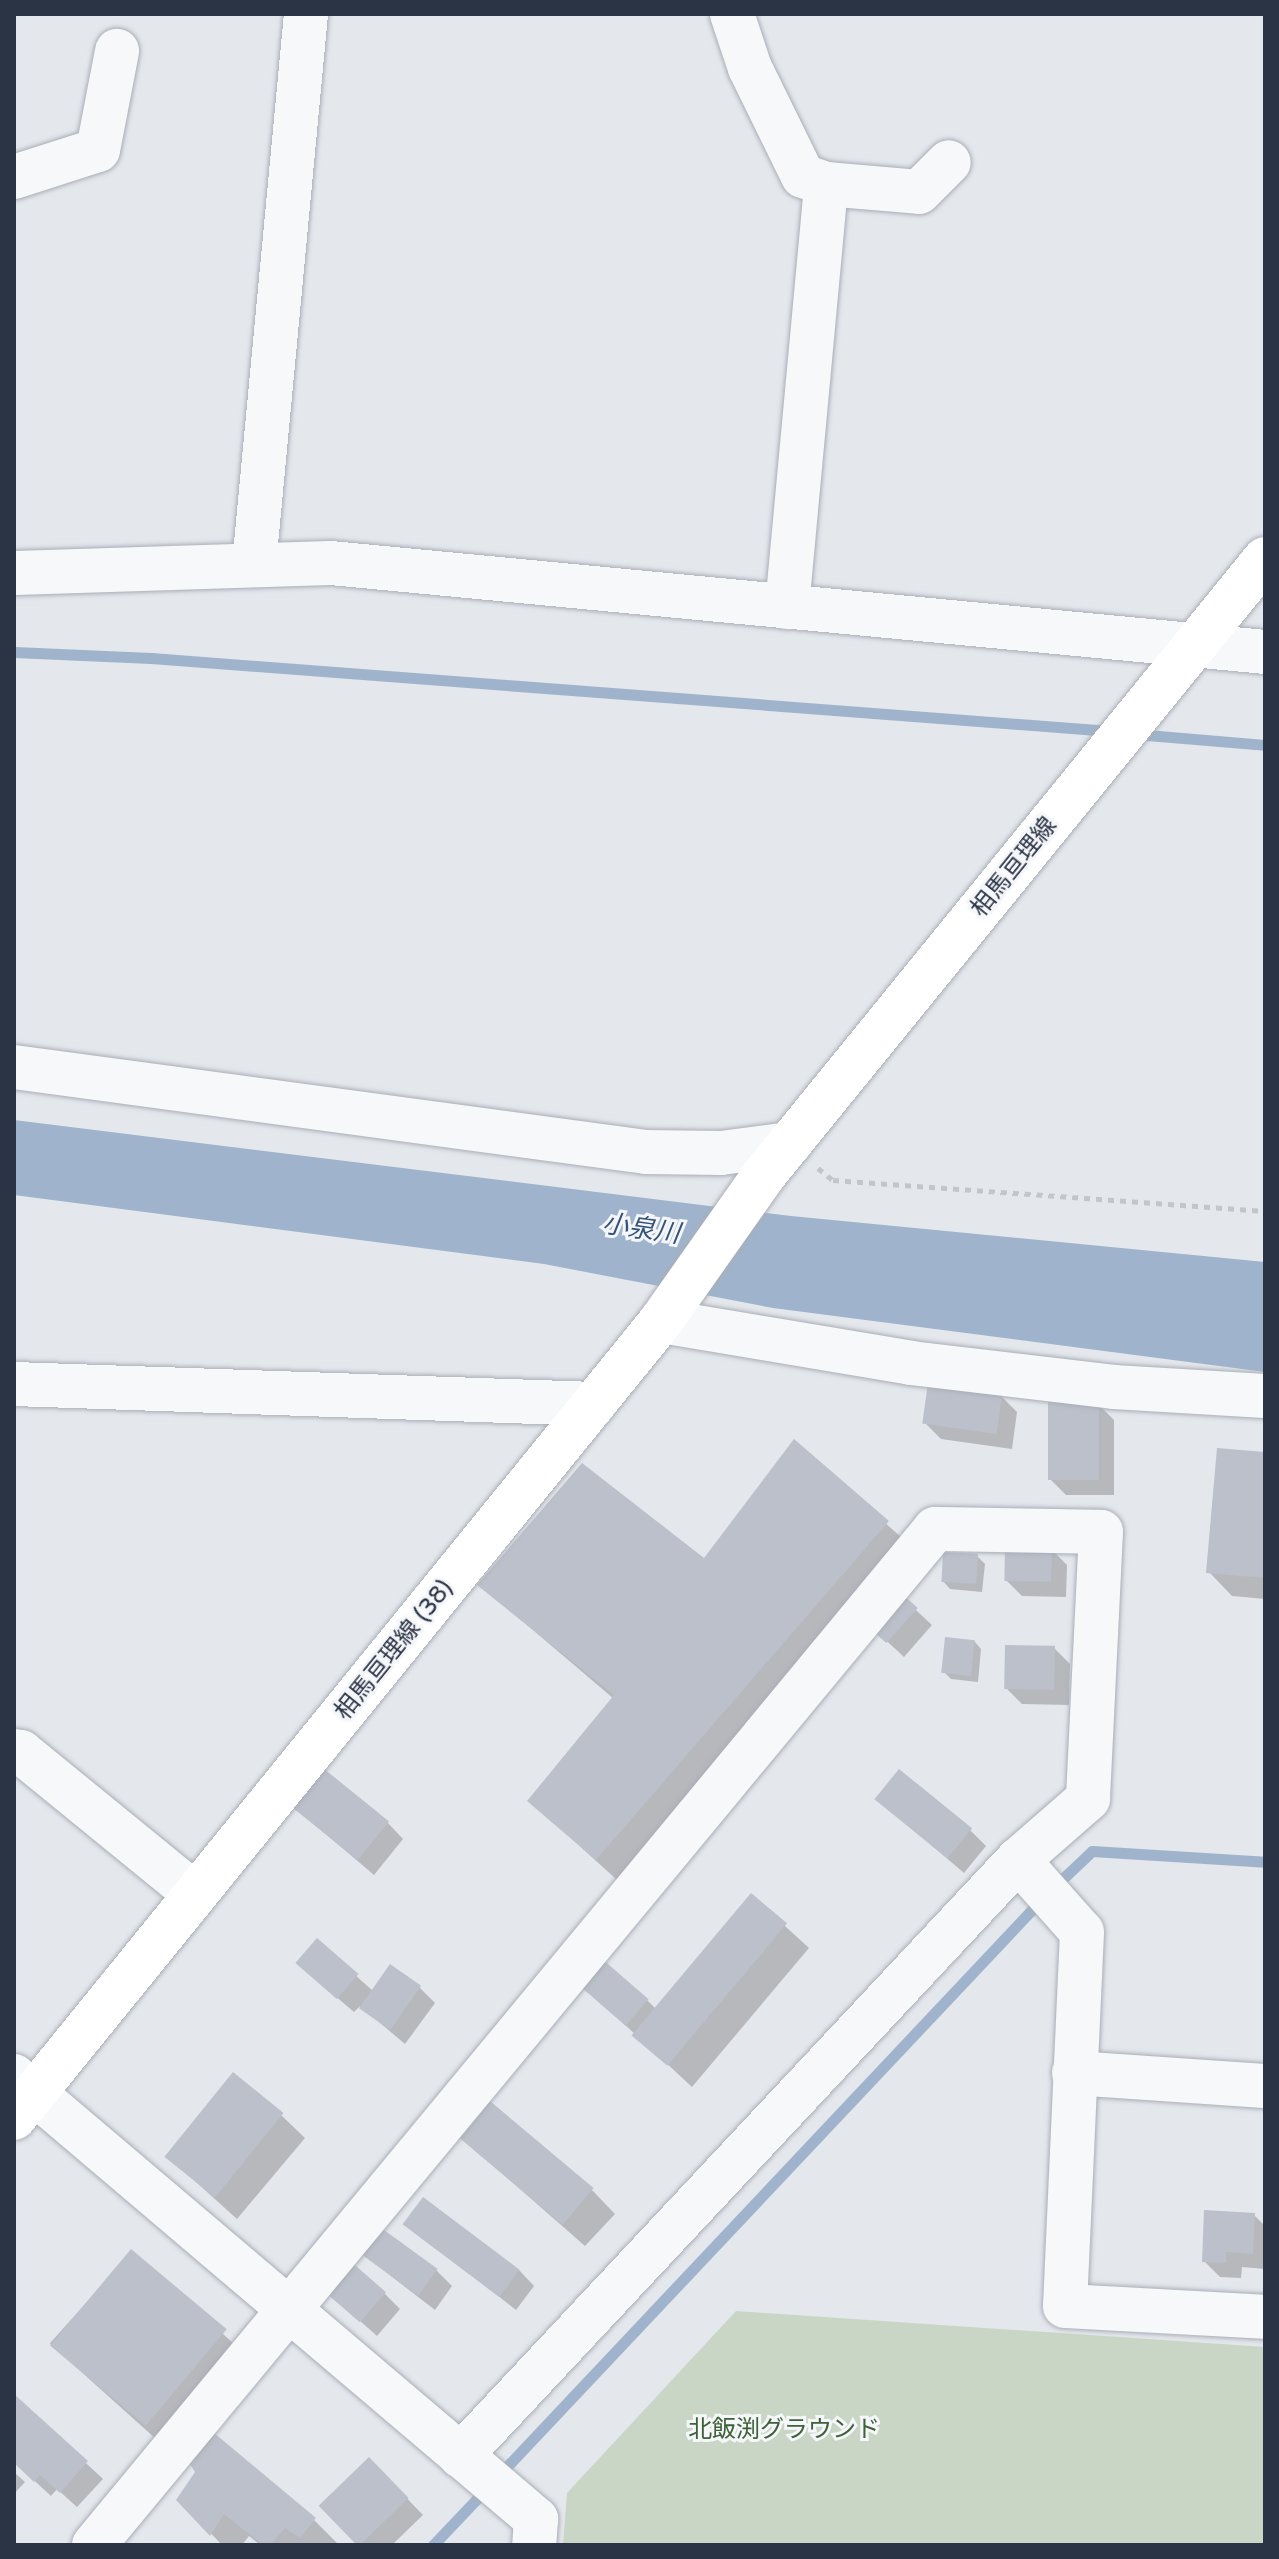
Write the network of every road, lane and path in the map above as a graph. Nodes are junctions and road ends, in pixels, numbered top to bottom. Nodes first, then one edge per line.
1 (306, 14) edge
2 (732, 14) edge
3 (117, 51) dead end
4 (949, 162) dead end
5 (14, 177) edge
6 (826, 184) junction
7 (1265, 559) edge
8 (254, 565) junction
9 (14, 573) edge
10 (787, 607) junction
11 (1194, 646) junction
12 (1265, 652) edge
13 (14, 1067) edge
14 (777, 1160) junction
15 (1265, 1211) edge
16 (668, 1313) junction
17 (14, 1384) edge
18 (1265, 1396) edge
19 (594, 1404) junction
20 (14, 1751) edge
21 (1023, 1866) junction
22 (194, 1893) junction
23 (1074, 2073) junction
24 (1265, 2086) edge
25 (21, 2096) edge
26 (286, 2308) junction
27 (1265, 2317) edge
28 (466, 2462) junction
29 (94, 2545) edge
30 (534, 2545) edge

1 - 8 street
2 - 6 street
3 - 5 street
4 - 6 street
6 - 10 street
7 - 11 main road, 相馬亘理線
8 - 9 street
8 - 10 street
10 - 11 street
11 - 12 street
11 - 14 main road, 相馬亘理線
13 - 14 street
14 - 15 path
14 - 16 main road, 相馬亘理線 (38)
16 - 18 street
16 - 19 main road, 相馬亘理線 (38)
17 - 19 street
19 - 22 main road, 相馬亘理線 (38)
20 - 22 street
21 - 23 street
21 - 26 street
21 - 28 street
22 - 25 main road, 相馬亘理線 (38)
23 - 24 street
23 - 27 street
25 - 26 street
26 - 28 street
26 - 29 street
28 - 30 street

